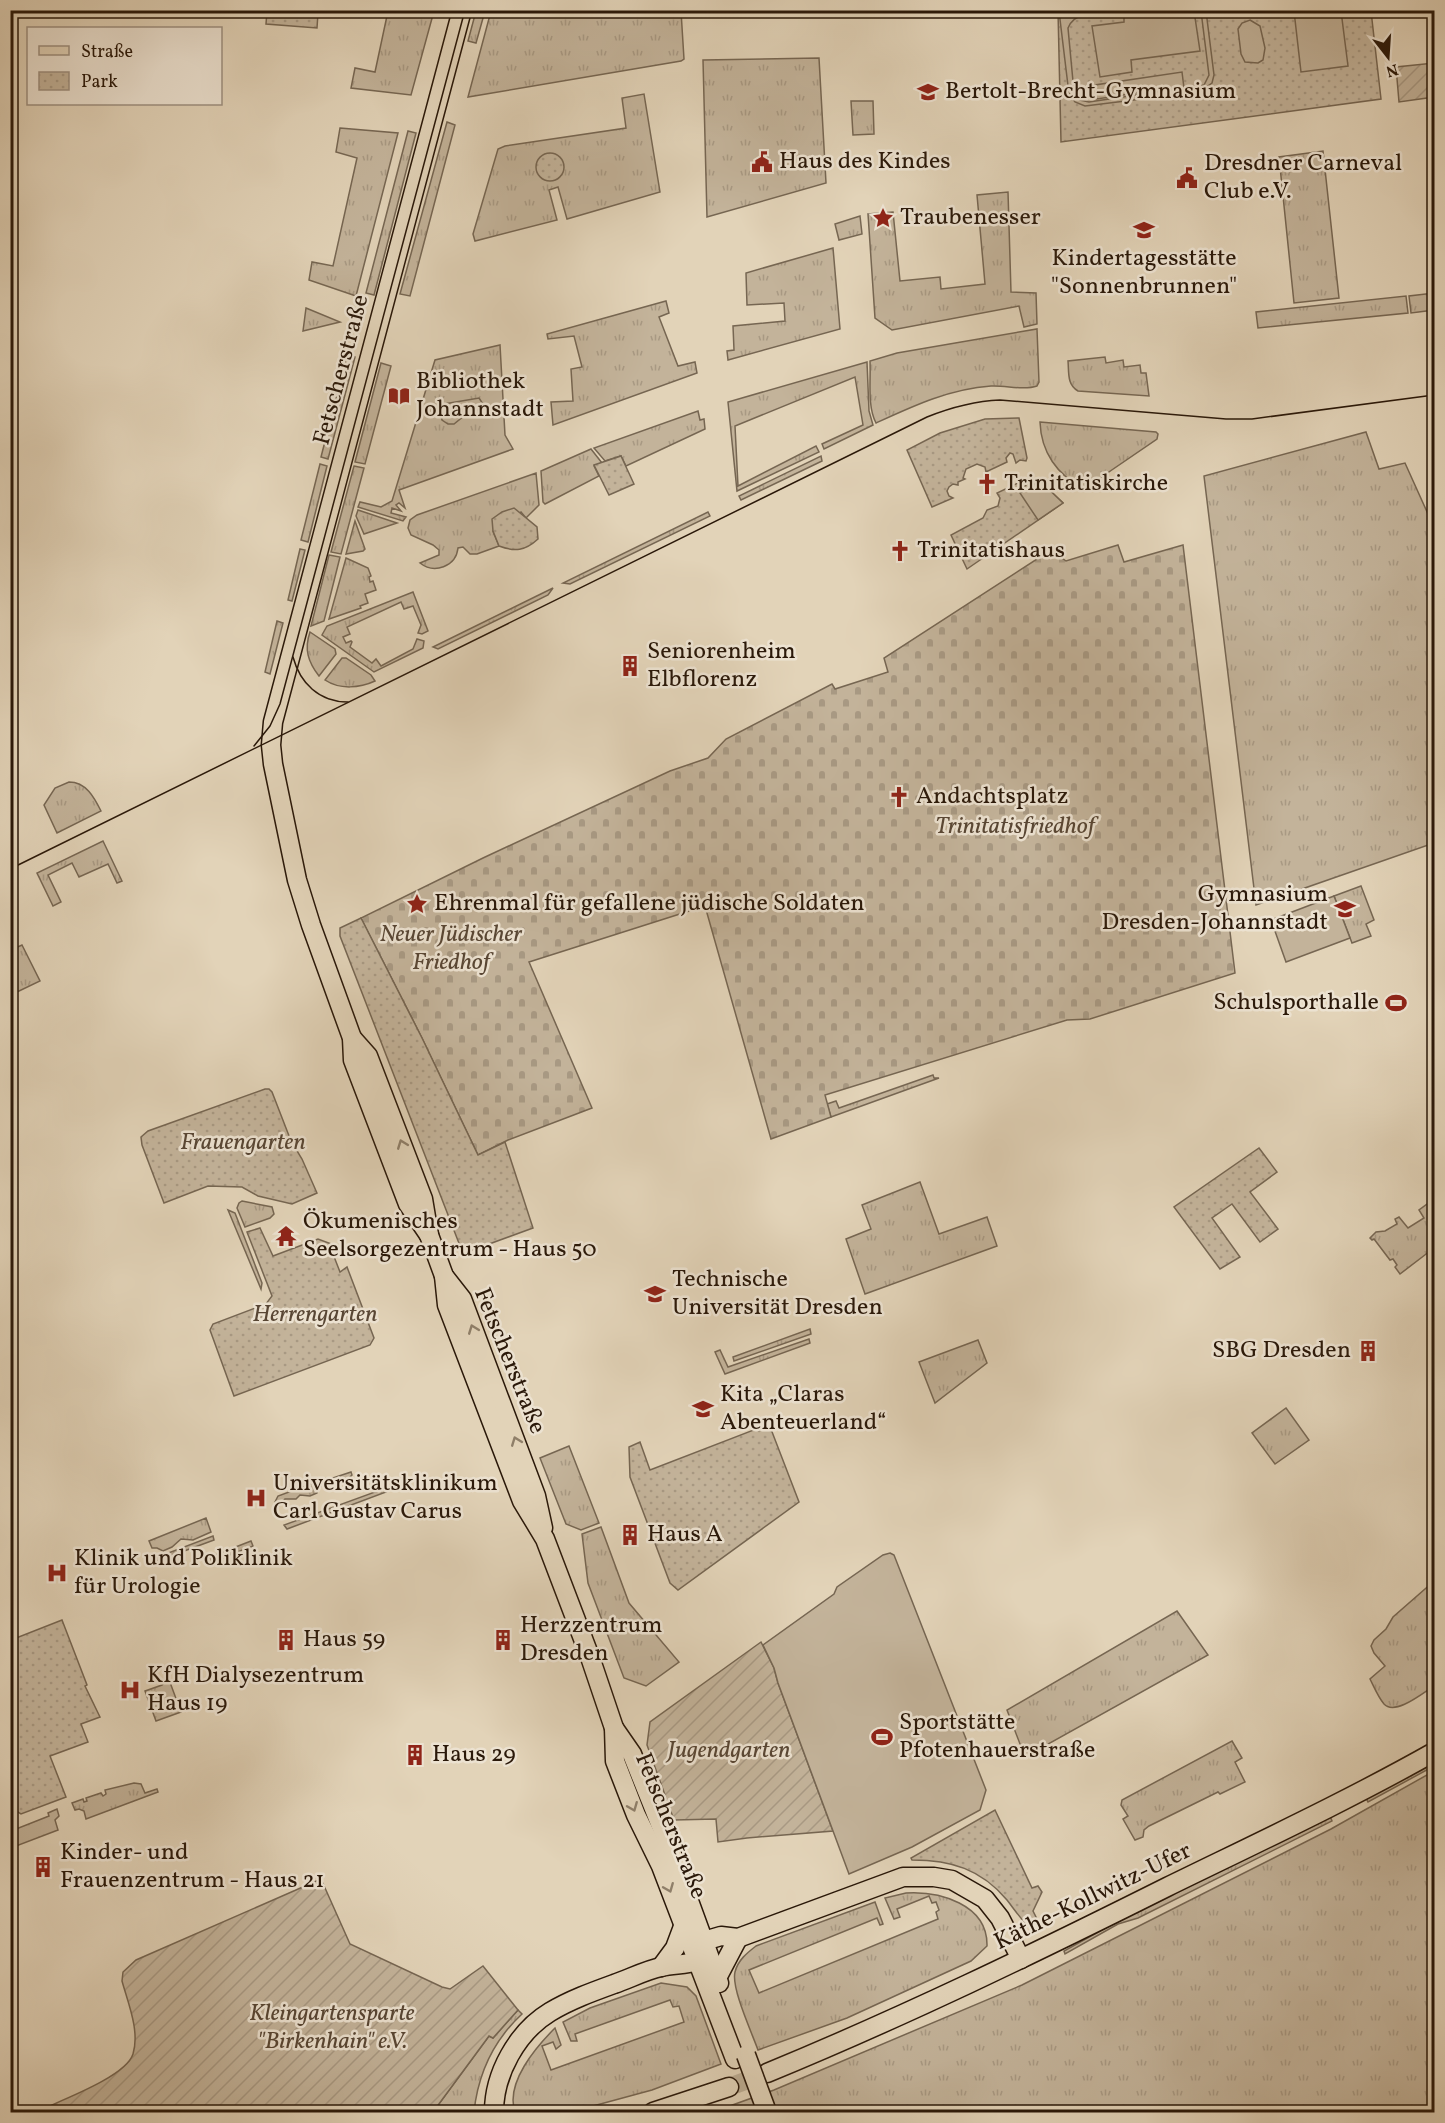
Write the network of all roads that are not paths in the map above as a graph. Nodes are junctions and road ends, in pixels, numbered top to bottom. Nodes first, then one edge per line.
1 (462, 10) edge
2 (614, 1728) junction
3 (1434, 1752) edge
4 (684, 1924) junction
5 (738, 1938) junction
6 (704, 1941) junction
7 (1021, 1959) junction
8 (698, 1961) junction
9 (661, 1967) junction
10 (717, 1978) junction
11 (740, 2057) junction
12 (767, 2073) tunnel mouth
13 (729, 2087) tunnel mouth
14 (494, 2112) edge
15 (653, 2112) edge
16 (754, 2112) edge
17 (767, 2112) edge

1 - 2 main road, Fetscherstraße
2 -> 4 main road, Fetscherstraße
2 - 6 main road, Fetscherstraße
3 - 7 main road, Käthe-Kollwitz-Ufer
4 - 8 main road, Fetscherstraße
4 - 9 main road
5 - 6 main road
5 - 7 main road
5 - 10 main road
6 - 10 main road, Fetscherstraße
7 - 12 main road, Käthe-Kollwitz-Ufer
8 - 9 main road
8 - 11 main road, Fetscherstraße
9 - 14 main road
10 - 11 main road, Fetscherstraße
11 - 16 main road
11 - 17 main road, bridge
13 - 15 main road

